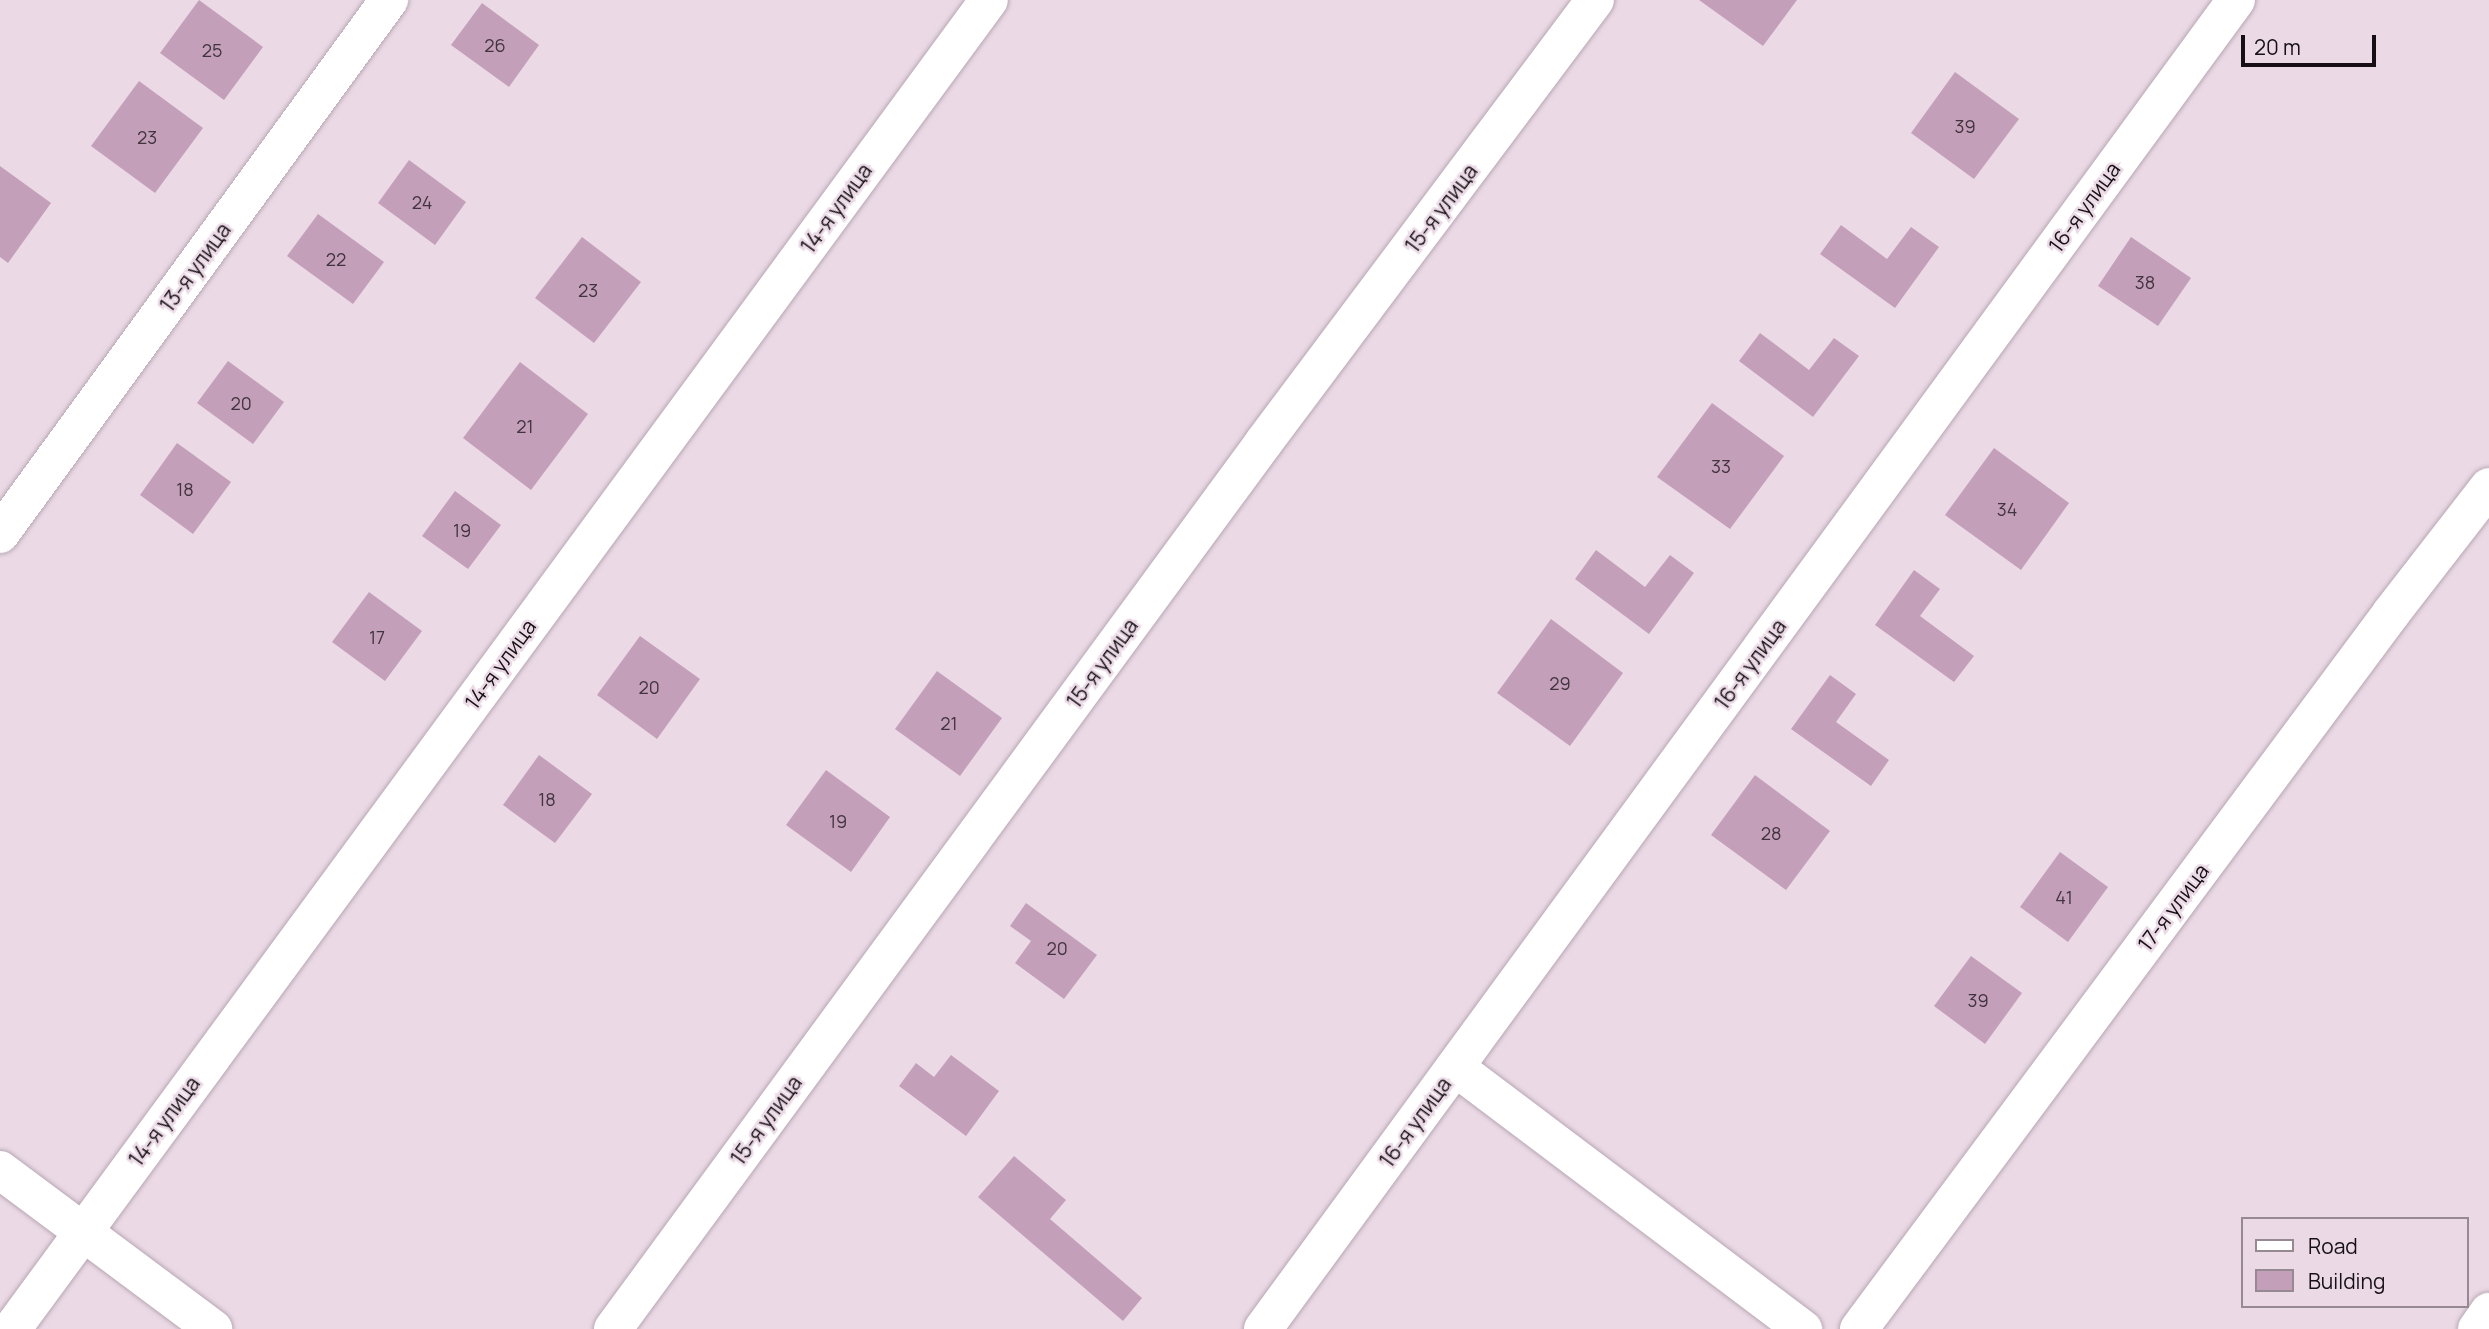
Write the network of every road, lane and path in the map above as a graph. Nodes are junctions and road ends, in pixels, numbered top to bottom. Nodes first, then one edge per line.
1 (389, 0) edge
2 (989, 0) edge
3 (1595, 0) edge
4 (2236, 0) edge
5 (2489, 487) edge
6 (0, 534) edge
7 (1455, 1067) junction
8 (0, 1170) edge
9 (83, 1231) junction
10 (2489, 1312) edge
11 (12, 1329) edge
12 (213, 1329) edge
13 (612, 1329) edge
14 (1264, 1329) edge
15 (1803, 1329) edge
16 (1859, 1329) edge
17 (2477, 1329) edge

1 - 6 street, 13-я улица
2 - 9 street, 14-я улица
3 - 13 street, 15-я улица
4 - 7 street, 16-я улица
5 - 16 street, 17-я улица
7 - 14 street, 16-я улица
7 - 15 street
8 - 9 street
9 - 11 street, 14-я улица
9 - 12 street
10 - 17 street

